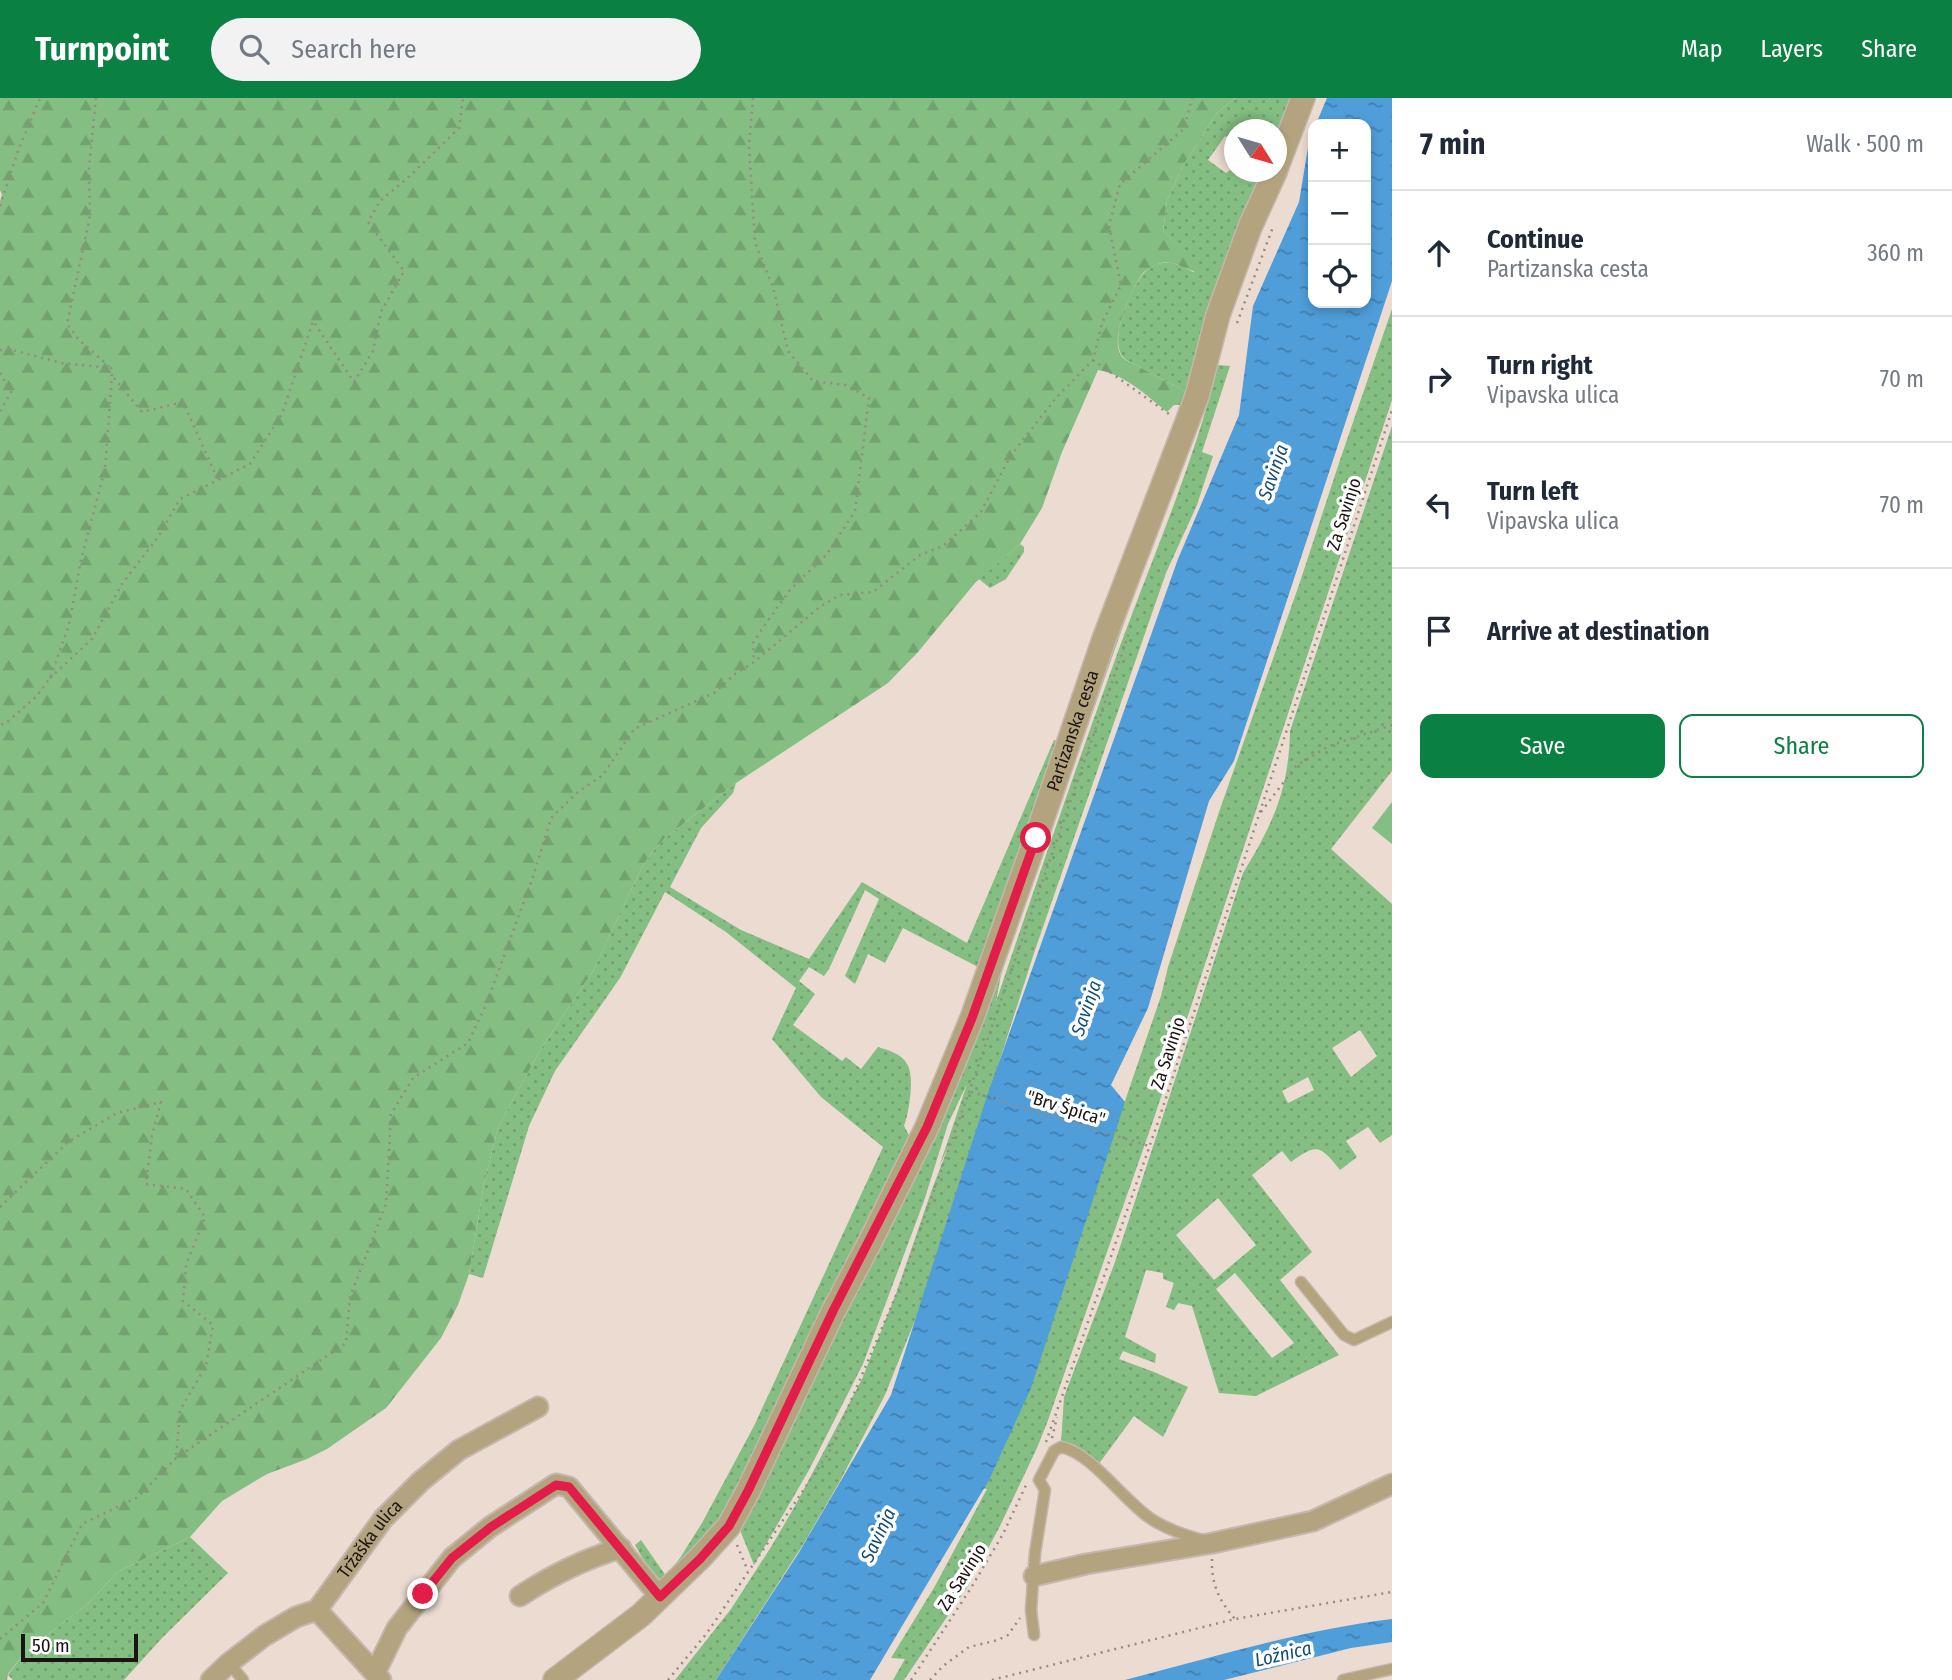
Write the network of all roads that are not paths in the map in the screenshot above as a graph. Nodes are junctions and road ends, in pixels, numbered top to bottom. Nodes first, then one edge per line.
1 (1303, 98) edge
2 (1287, 141) edge
3 (1271, 182) edge
4 (1301, 1282) dead end
5 (1392, 1322) edge
6 (538, 1407) dead end
7 (1392, 1484) edge
8 (1213, 1543) junction
9 (621, 1548) junction
10 (1034, 1576) junction
11 (520, 1596) dead end
12 (660, 1597) junction
13 (317, 1610) junction
14 (1034, 1635) dead end
15 (229, 1662) junction
16 (1392, 1670) edge
17 (378, 1676) edge
18 (211, 1680) edge
19 (243, 1680) edge
20 (555, 1680) edge
21 (1343, 1680) edge

1 - 2 street, Partizanska cesta
3 - 12 street, Partizanska cesta
4 - 5 lane
6 - 13 street, Tržaška ulica
7 - 8 street
8 - 10 street
8 - 10 lane
9 - 11 street
9 - 12 street
9 - 17 street
10 - 14 lane
12 - 20 street, Partizanska cesta
13 - 15 street
13 - 17 street
15 - 18 street
15 - 19 lane
16 - 21 lane

